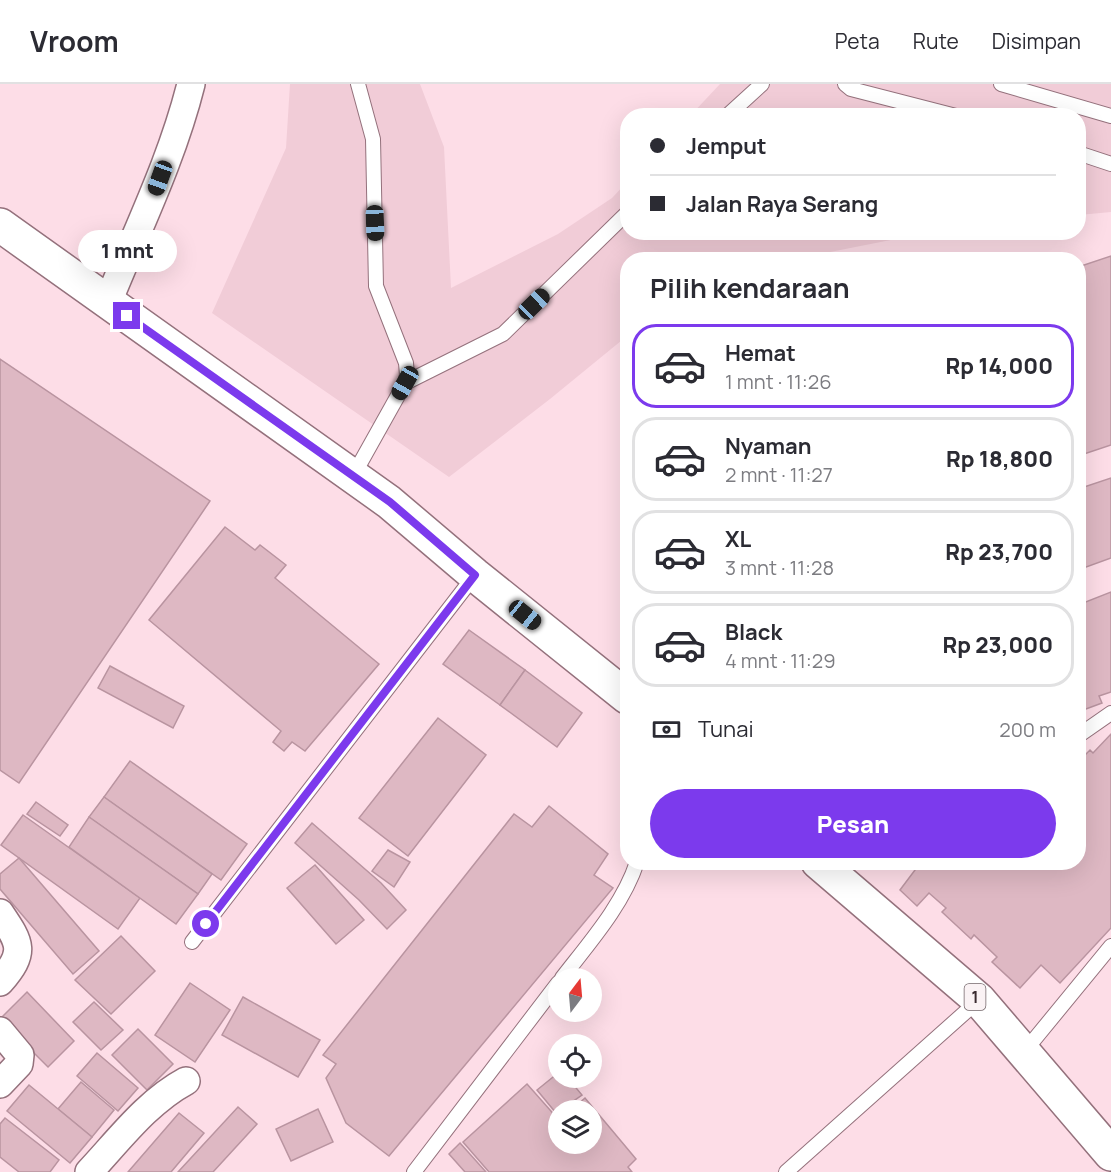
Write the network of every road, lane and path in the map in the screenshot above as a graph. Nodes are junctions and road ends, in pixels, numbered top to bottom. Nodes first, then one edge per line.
1 (190, 84) edge
2 (358, 84) edge
3 (762, 84) edge
4 (845, 84) edge
5 (1001, 84) edge
6 (736, 108) edge
7 (925, 108) edge
8 (1084, 108) edge
9 (1086, 109) edge
10 (1111, 116) edge
11 (1086, 156) edge
12 (1111, 164) edge
13 (620, 220) edge
14 (0, 225) edge
15 (108, 302) junction
16 (405, 383) junction
17 (352, 476) junction
18 (475, 575) junction
19 (620, 691) edge
20 (1111, 713) edge
21 (1086, 730) edge
22 (634, 870) edge
23 (827, 870) edge
24 (0, 913) edge
25 (192, 942) dead end
26 (1111, 946) edge
27 (570, 968) edge
28 (0, 982) edge
29 (548, 996) edge
30 (979, 1000) junction
31 (0, 1031) edge
32 (1024, 1052) junction
33 (186, 1081) dead end
34 (0, 1084) edge
35 (1111, 1154) edge
36 (89, 1172) edge
37 (414, 1172) edge
38 (787, 1172) edge

1 - 15 street
2 - 16 lane
3 - 6 lane
4 - 7 lane
5 - 8 lane
9 - 10 lane
11 - 12 lane
13 - 16 lane
14 - 15 highway
15 - 17 highway
16 - 17 lane
17 - 18 highway
18 - 19 highway
18 - 25 lane
20 - 21 lane
22 - 27 lane
23 - 30 highway, 1
24 - 28 street
26 - 32 lane
29 - 37 lane
30 - 32 highway, 1
30 - 38 lane
31 - 34 street
32 - 35 highway, 1
33 - 36 street

